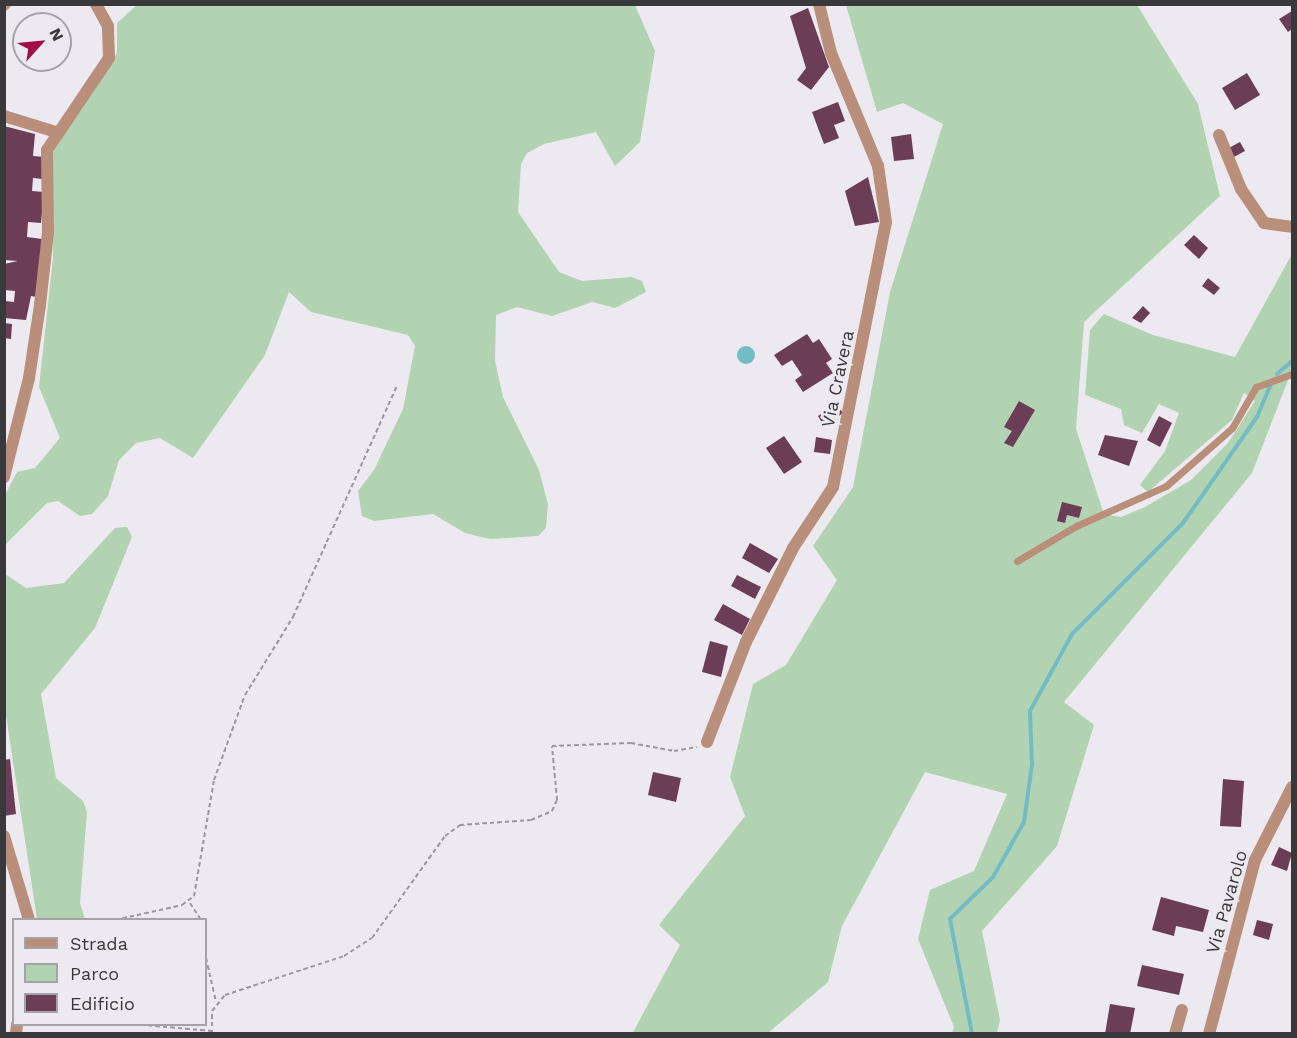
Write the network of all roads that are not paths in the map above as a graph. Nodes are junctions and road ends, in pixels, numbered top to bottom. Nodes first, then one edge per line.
1 (96, 4) edge
2 (819, 4) edge
3 (4, 116) edge
4 (56, 132) junction
5 (1219, 135) dead end
6 (1293, 227) edge
7 (1293, 374) edge
8 (4, 477) edge
9 (1017, 561) dead end
10 (707, 742) road end
11 (1293, 787) edge
12 (4, 836) edge
13 (28, 918) edge
14 (1182, 1010) dead end
15 (1175, 1034) edge
16 (1209, 1034) edge

1 - 4 street
2 - 10 street, Via Cravera
3 - 4 street
4 - 8 street
5 - 6 street
7 - 9 lane
11 - 16 street, Via Pavarolo
12 - 13 street
14 - 15 street

